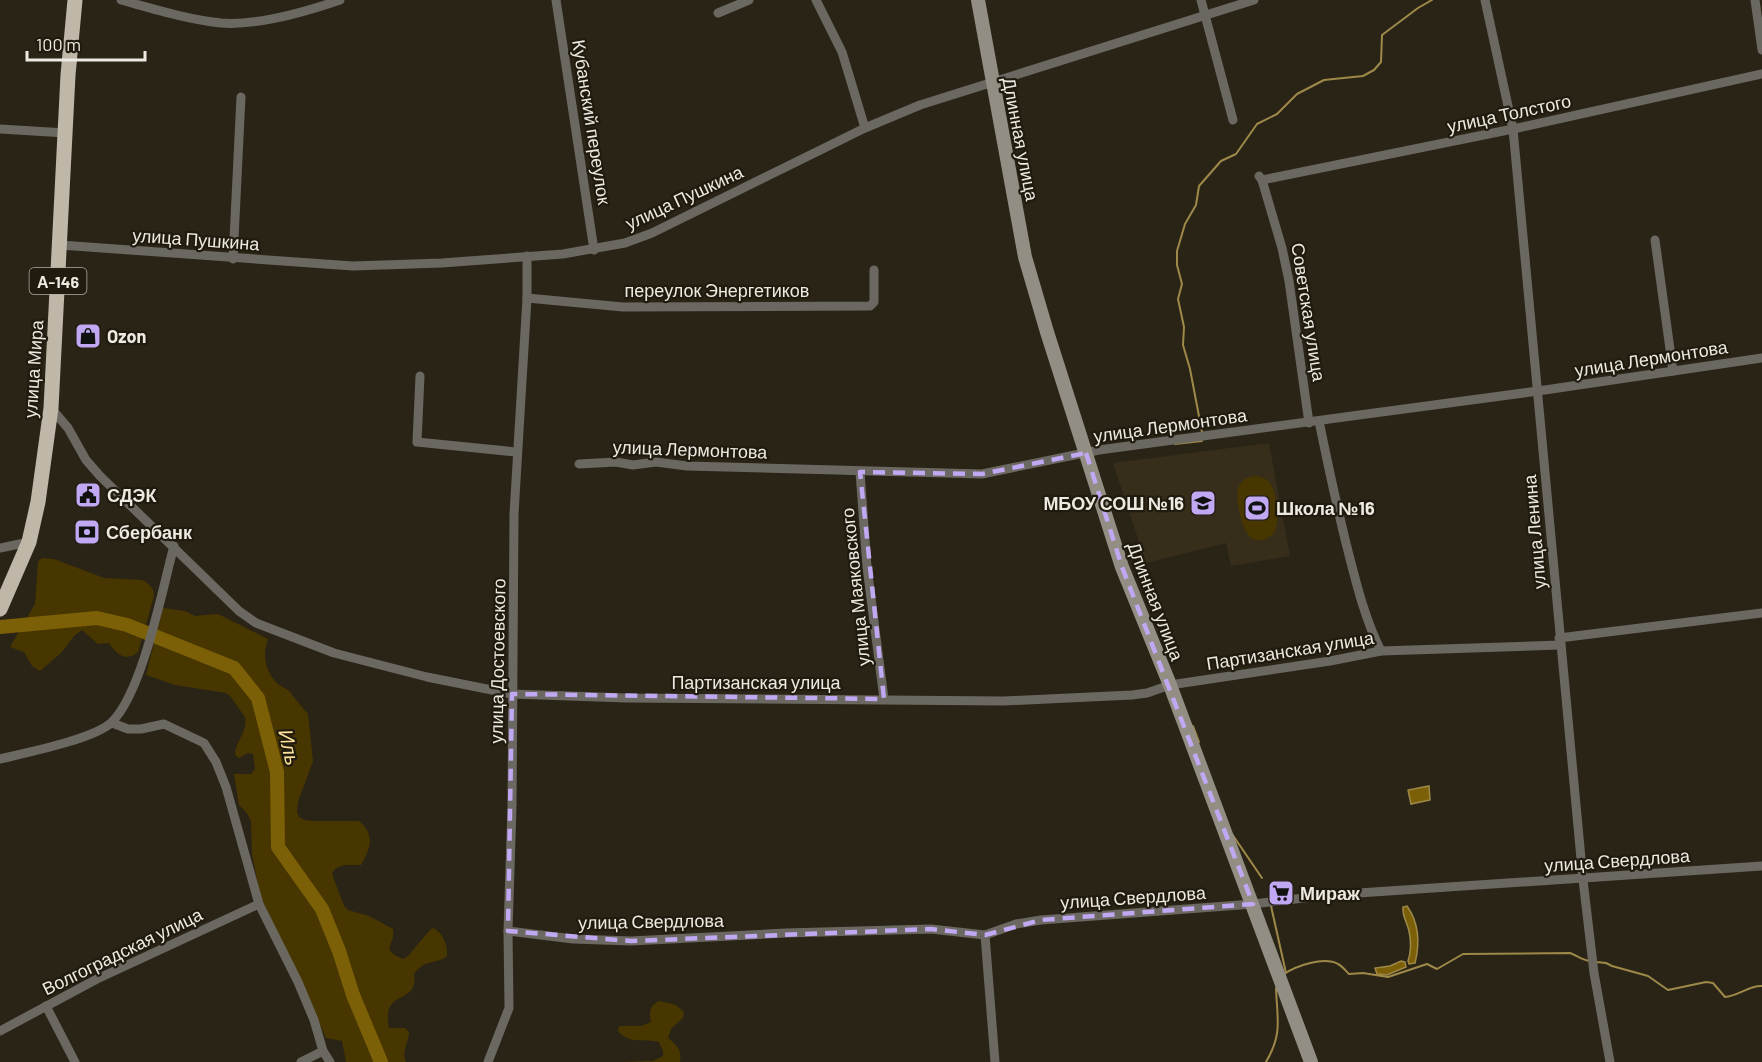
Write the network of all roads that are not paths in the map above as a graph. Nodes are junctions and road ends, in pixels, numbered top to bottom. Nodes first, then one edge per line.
1 (75, 0) edge
2 (121, 0) edge
3 (339, 0) edge
4 (556, 0) edge
5 (749, 0) edge
6 (816, 0) edge
7 (978, 0) edge
8 (1201, 0) edge
9 (1254, 0) edge
10 (1485, 0) edge
11 (1755, 0) edge
12 (718, 14) dead end
13 (1205, 16) junction
14 (1762, 50) edge
15 (1762, 74) edge
16 (992, 84) junction
17 (241, 97) dead end
18 (1233, 120) dead end
19 (865, 128) junction
20 (0, 129) edge
21 (1513, 129) junction
22 (66, 133) junction
23 (1260, 178) joint
24 (1656, 240) dead end
25 (60, 245) junction
26 (594, 250) junction
27 (527, 256) junction
28 (233, 259) junction
29 (874, 270) dead end
30 (527, 298) junction
31 (1762, 358) edge
32 (1673, 371) junction
33 (420, 376) dead end
34 (1538, 391) junction
35 (51, 408) junction
36 (1314, 422) junction
37 (516, 452) junction
38 (1086, 453) junction
39 (579, 464) dead end
40 (860, 472) junction
41 (29, 542) junction
42 (174, 546) junction
43 (0, 548) edge
44 (0, 609) edge
45 (1762, 613) edge
46 (1560, 641) junction
47 (1381, 651) junction
48 (1170, 686) junction
49 (512, 694) junction
50 (884, 699) junction
51 (112, 723) junction
52 (0, 759) edge
53 (1762, 866) edge
54 (1583, 879) junction
55 (259, 904) junction
56 (1253, 904) junction
57 (508, 931) junction
58 (985, 935) junction
59 (46, 1006) junction
60 (0, 1031) edge
61 (323, 1051) junction
62 (75, 1062) edge
63 (301, 1062) edge
64 (330, 1062) edge
65 (488, 1062) edge
66 (995, 1062) edge
67 (1311, 1062) edge
68 (1610, 1062) edge

1 - 22 highway, улица Мира / А-146
2 - 3 street
4 - 26 street, Кубанский переулок
5 - 12 street
6 - 19 street
7 - 16 main road, Длинная улица
8 - 13 street
9 - 13 street, улица Пушкина
10 - 21 street, улица Ленина
11 - 14 street
13 - 16 street, улица Пушкина
13 - 18 street
15 - 21 street, улица Толстого
16 - 19 street, улица Пушкина
16 - 38 main road, Длинная улица
17 - 28 street
19 - 26 street, улица Пушкина
20 - 22 street
21 - 23 street, улица Толстого
21 - 34 street, улица Ленина
22 - 25 highway, улица Мира / А-146
23 - 36 street, Советская улица
24 - 32 street
25 - 28 street, улица Пушкина
25 - 35 highway, улица Мира / А-146
26 - 27 street, улица Пушкина
27 - 28 street, улица Пушкина
27 - 30 street, улица Достоевского
29 - 30 street, переулок Энергетиков
30 - 37 street, улица Достоевского
31 - 32 street, улица Лермонтова
32 - 34 street, улица Лермонтова
33 - 37 street
34 - 36 street, улица Лермонтова
34 - 46 street, улица Ленина
35 - 41 highway, улица Мира / А-146
35 - 42 street, Партизанская улица
36 - 38 street, улица Лермонтова
36 - 47 street, Советская улица
37 - 49 street, улица Достоевского
38 - 40 street, улица Лермонтова
38 - 48 main road, Длинная улица
39 - 40 street, улица Лермонтова
40 - 50 street, улица Маяковского
41 - 43 street
41 - 44 highway, улица Мира / А-146
42 - 49 street, Партизанская улица
42 - 51 street
45 - 46 street, Партизанская улица
46 - 47 street, Партизанская улица
46 - 54 street, улица Ленина
47 - 48 street, Партизанская улица
48 - 50 street, Партизанская улица
48 - 56 main road, Длинная улица
49 - 50 street, Партизанская улица
49 - 57 street, улица Достоевского
51 - 52 street
51 - 55 street
53 - 54 street, улица Свердлова
54 - 56 street, улица Свердлова
54 - 68 street, улица Ленина
55 - 59 street, Волгоградская улица
55 - 61 street
56 - 58 street, улица Свердлова
56 - 67 main road, Длинная улица
57 - 58 street, улица Свердлова
57 - 65 street, улица Достоевского
58 - 66 street
59 - 60 street, Волгоградская улица
59 - 62 street
61 - 63 street
61 - 64 street

